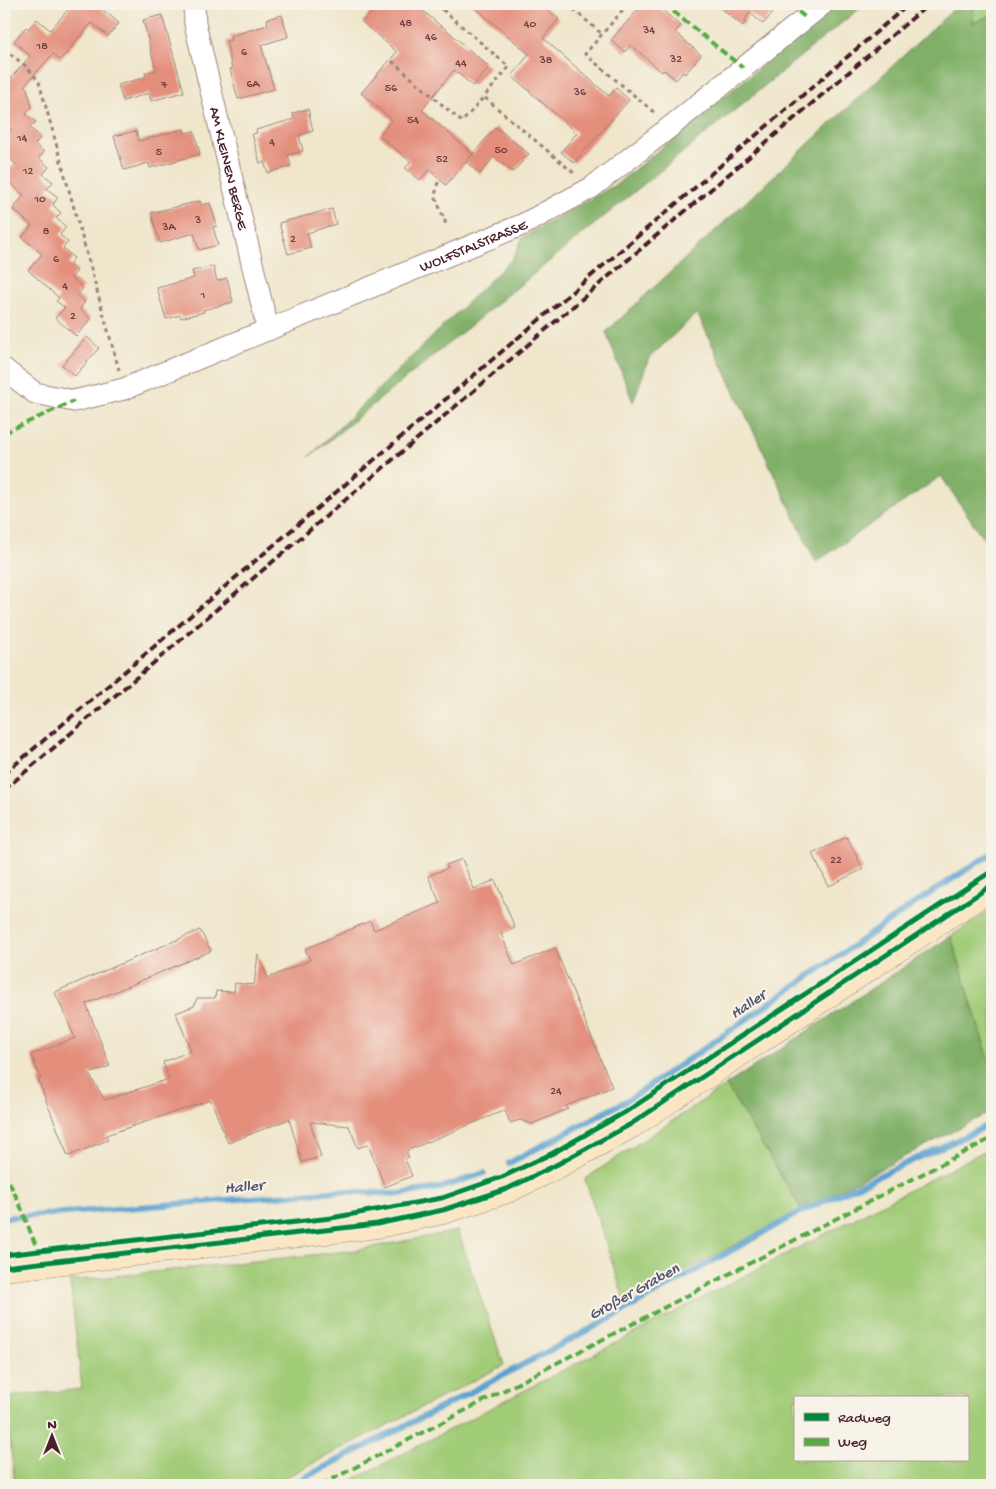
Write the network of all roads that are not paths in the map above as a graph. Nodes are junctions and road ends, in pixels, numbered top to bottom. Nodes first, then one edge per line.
1 (194, 4) edge
2 (823, 4) edge
3 (268, 330) junction
4 (4, 369) edge
5 (992, 885) edge
6 (4, 1267) edge

1 - 3 street, AM KLEINEN BERGE
2 - 3 street, WOLFSTALSTRASSE
3 - 4 street, WOLFSTALSTRASSE
5 - 6 street

